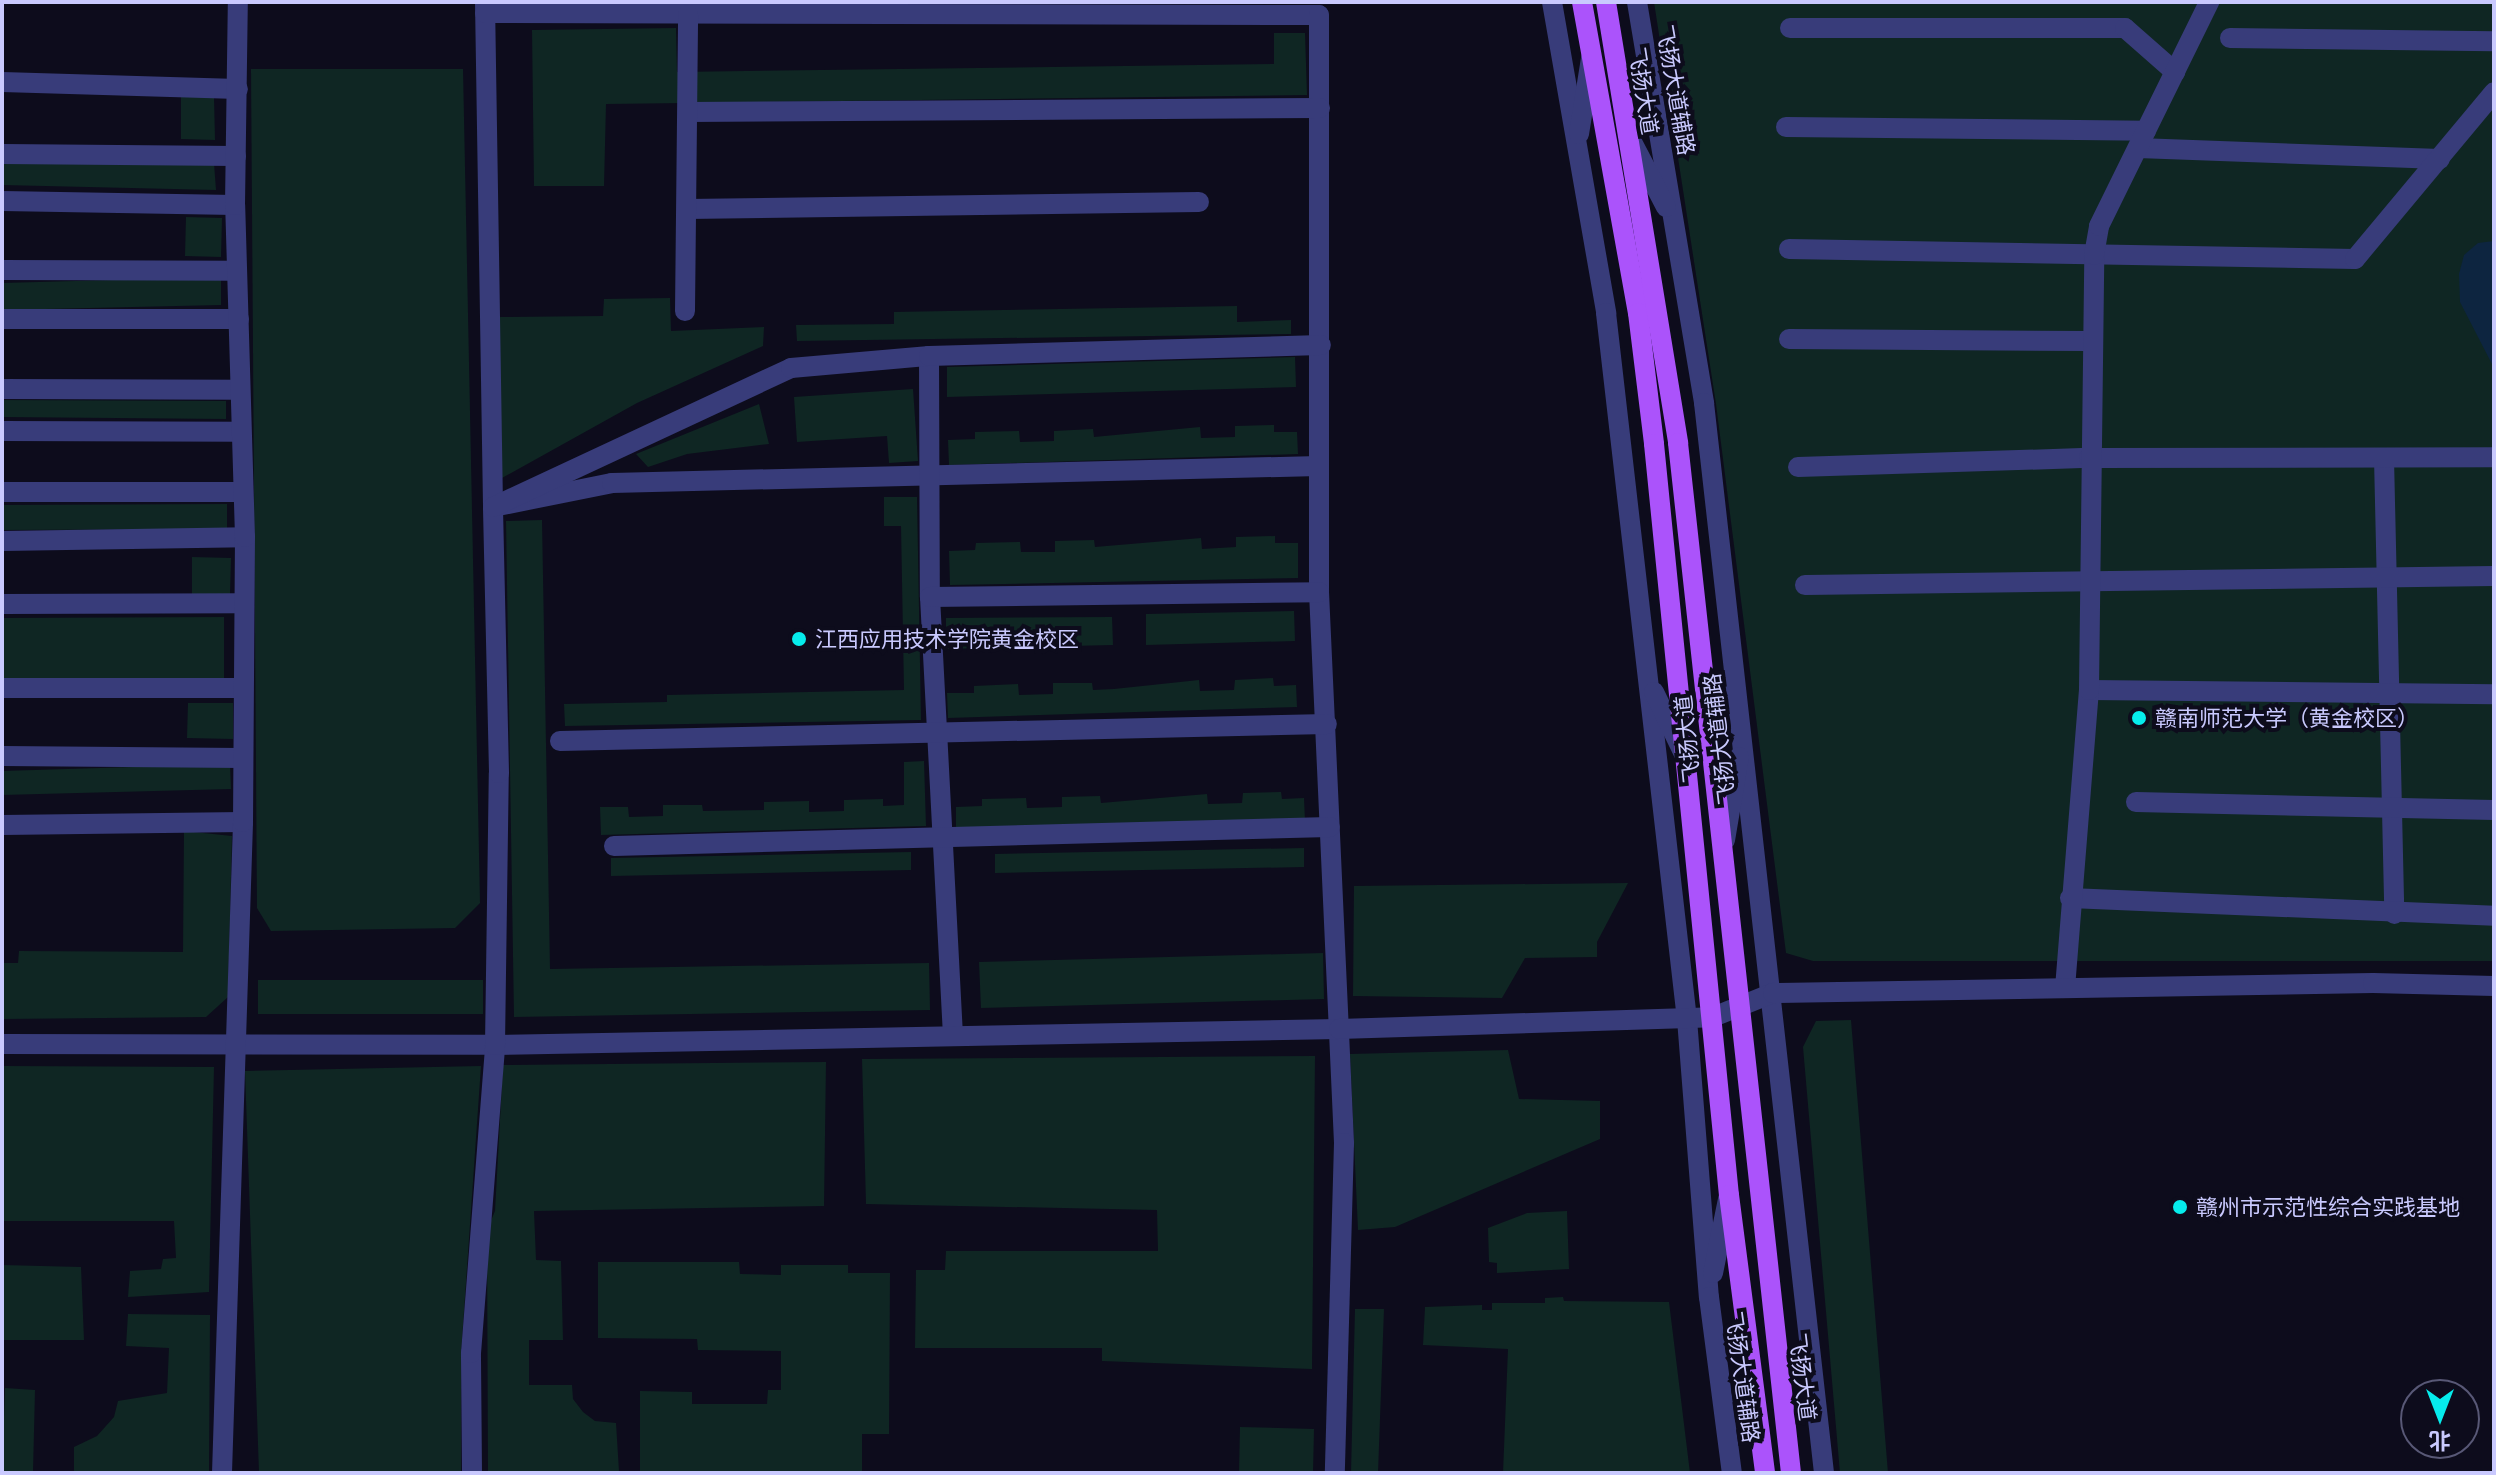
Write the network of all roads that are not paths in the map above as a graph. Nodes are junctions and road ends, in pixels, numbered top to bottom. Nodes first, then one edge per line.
1 (238, 2) edge
2 (1552, 2) edge
3 (1582, 2) edge
4 (1606, 2) edge
5 (1637, 2) edge
6 (2209, 2) edge
7 (485, 8) edge
8 (688, 15) junction
9 (1790, 28) dead end
10 (2230, 38) dead end
11 (2494, 41) edge
12 (1591, 55) junction
13 (2175, 72) junction
14 (2, 82) edge
15 (238, 89) junction
16 (2494, 92) edge
17 (1320, 108) junction
18 (688, 112) junction
19 (1786, 127) dead end
20 (1625, 128) junction
21 (2142, 139) junction
22 (1576, 151) junction
23 (2, 154) edge
24 (236, 156) junction
25 (2440, 159) junction
26 (2, 201) edge
27 (1199, 202) dead end
28 (235, 205) junction
29 (687, 209) junction
30 (1675, 225) junction
31 (1789, 249) dead end
32 (2094, 255) junction
33 (2, 270) edge
34 (237, 271) junction
35 (685, 311) dead end
36 (2, 319) edge
37 (239, 319) junction
38 (1789, 339) dead end
39 (2090, 341) junction
40 (1321, 345) junction
41 (929, 356) junction
42 (2, 389) edge
43 (240, 390) junction
44 (2, 431) edge
45 (241, 432) junction
46 (2494, 457) edge
47 (2089, 458) junction
48 (2384, 458) junction
49 (1319, 466) junction
50 (1798, 467) dead end
51 (928, 476) junction
52 (2, 492) edge
53 (243, 492) junction
54 (493, 507) junction
55 (245, 537) junction
56 (2, 541) edge
57 (2494, 576) edge
58 (2087, 578) junction
59 (2387, 578) junction
60 (1805, 585) dead end
61 (1319, 592) junction
62 (930, 597) junction
63 (242, 603) junction
64 (2, 604) edge
65 (1648, 678) junction
66 (2, 688) edge
67 (243, 688) junction
68 (2089, 690) junction
69 (2392, 693) junction
70 (2494, 694) edge
71 (1327, 724) junction
72 (936, 730) junction
73 (1743, 736) junction
74 (560, 741) dead end
75 (2, 756) edge
76 (242, 758) junction
77 (1689, 764) junction
78 (2136, 802) dead end
79 (2393, 807) junction
80 (2494, 810) edge
81 (243, 822) junction
82 (2, 825) edge
83 (1330, 827) junction
84 (943, 838) junction
85 (614, 846) dead end
86 (1723, 847) junction
87 (2070, 898) junction
88 (2394, 914) junction
89 (2494, 916) edge
90 (2494, 986) edge
91 (2065, 988) junction
92 (1773, 993) junction
93 (1742, 1005) junction
94 (1713, 1017) junction
95 (1687, 1019) junction
96 (1339, 1029) junction
97 (953, 1033) junction
98 (2, 1044) edge
99 (234, 1044) junction
100 (495, 1045) junction
101 (1729, 1195) junction
102 (1709, 1297) junction
103 (222, 1473) edge
104 (472, 1473) edge
105 (1335, 1473) edge
106 (1732, 1473) edge
107 (1765, 1473) edge
108 (1791, 1473) edge
109 (1824, 1473) edge

1 - 15 street
2 - 22 street, 飞扬大道辅路
3 - 12 main road, 飞扬大道
4 - 20 main road, 飞扬大道
5 - 30 street, 飞扬大道辅路
6 - 13 street
7 - 8 street
7 - 54 street
8 - 17 street
8 - 18 street
9 - 13 street
10 - 11 street
12 - 22 street
12 - 77 main road, 飞扬大道
13 - 21 street
14 - 15 street
15 - 24 street
16 - 25 street
17 - 18 street
17 - 40 street
18 - 29 street
19 - 21 street
20 - 30 street
20 - 86 main road, 飞扬大道
21 - 25 street
21 - 32 street
22 - 65 street, 飞扬大道辅路
23 - 24 street
24 - 28 street
25 - 32 street
26 - 28 street
27 - 29 street
28 - 34 street
29 - 35 street
30 - 73 street, 飞扬大道辅路
31 - 32 street
32 - 39 street
33 - 34 street
34 - 37 street
36 - 37 street
37 - 43 street
38 - 39 street
39 - 47 street
40 - 41 street
40 - 49 street
41 - 51 street
41 - 54 street
42 - 43 street
43 - 45 street
44 - 45 street
45 - 53 street
46 - 48 street
47 - 48 street
47 - 50 street
47 - 58 street
48 - 59 street
49 - 51 street
49 - 61 street
51 - 54 street
51 - 62 street
52 - 53 street
53 - 55 street
54 - 100 street
55 - 56 street
55 - 63 street
57 - 59 street
58 - 59 street
58 - 60 street
58 - 68 street
59 - 69 street
61 - 62 street
61 - 71 street
62 - 72 street
63 - 64 street
63 - 67 street
65 - 77 street
65 - 95 street, 飞扬大道辅路
66 - 67 street
67 - 76 street
68 - 69 street
68 - 87 street
69 - 70 street
69 - 79 street
71 - 72 street
71 - 83 street
72 - 74 street
72 - 84 street
73 - 86 street
73 - 92 street, 飞扬大道辅路
75 - 76 street
76 - 81 street
77 - 94 main road, 飞扬大道
78 - 79 street
79 - 80 street
79 - 88 street
81 - 82 street
81 - 99 street
83 - 84 street
83 - 96 street
84 - 85 street
84 - 97 street
86 - 93 main road, 飞扬大道
87 - 88 street
87 - 91 street
88 - 89 street
90 - 91 street
91 - 92 street
92 - 93 street
92 - 109 street, 飞扬大道辅路
93 - 94 street
93 - 108 main road, 飞扬大道
94 - 95 street
94 - 101 main road, 飞扬大道
95 - 96 street
95 - 102 street, 飞扬大道辅路
96 - 97 street
96 - 105 street
97 - 100 street
98 - 99 street
99 - 100 street
99 - 103 street
100 - 104 street
101 - 102 street
101 - 107 main road, 飞扬大道
102 - 106 street, 飞扬大道辅路

